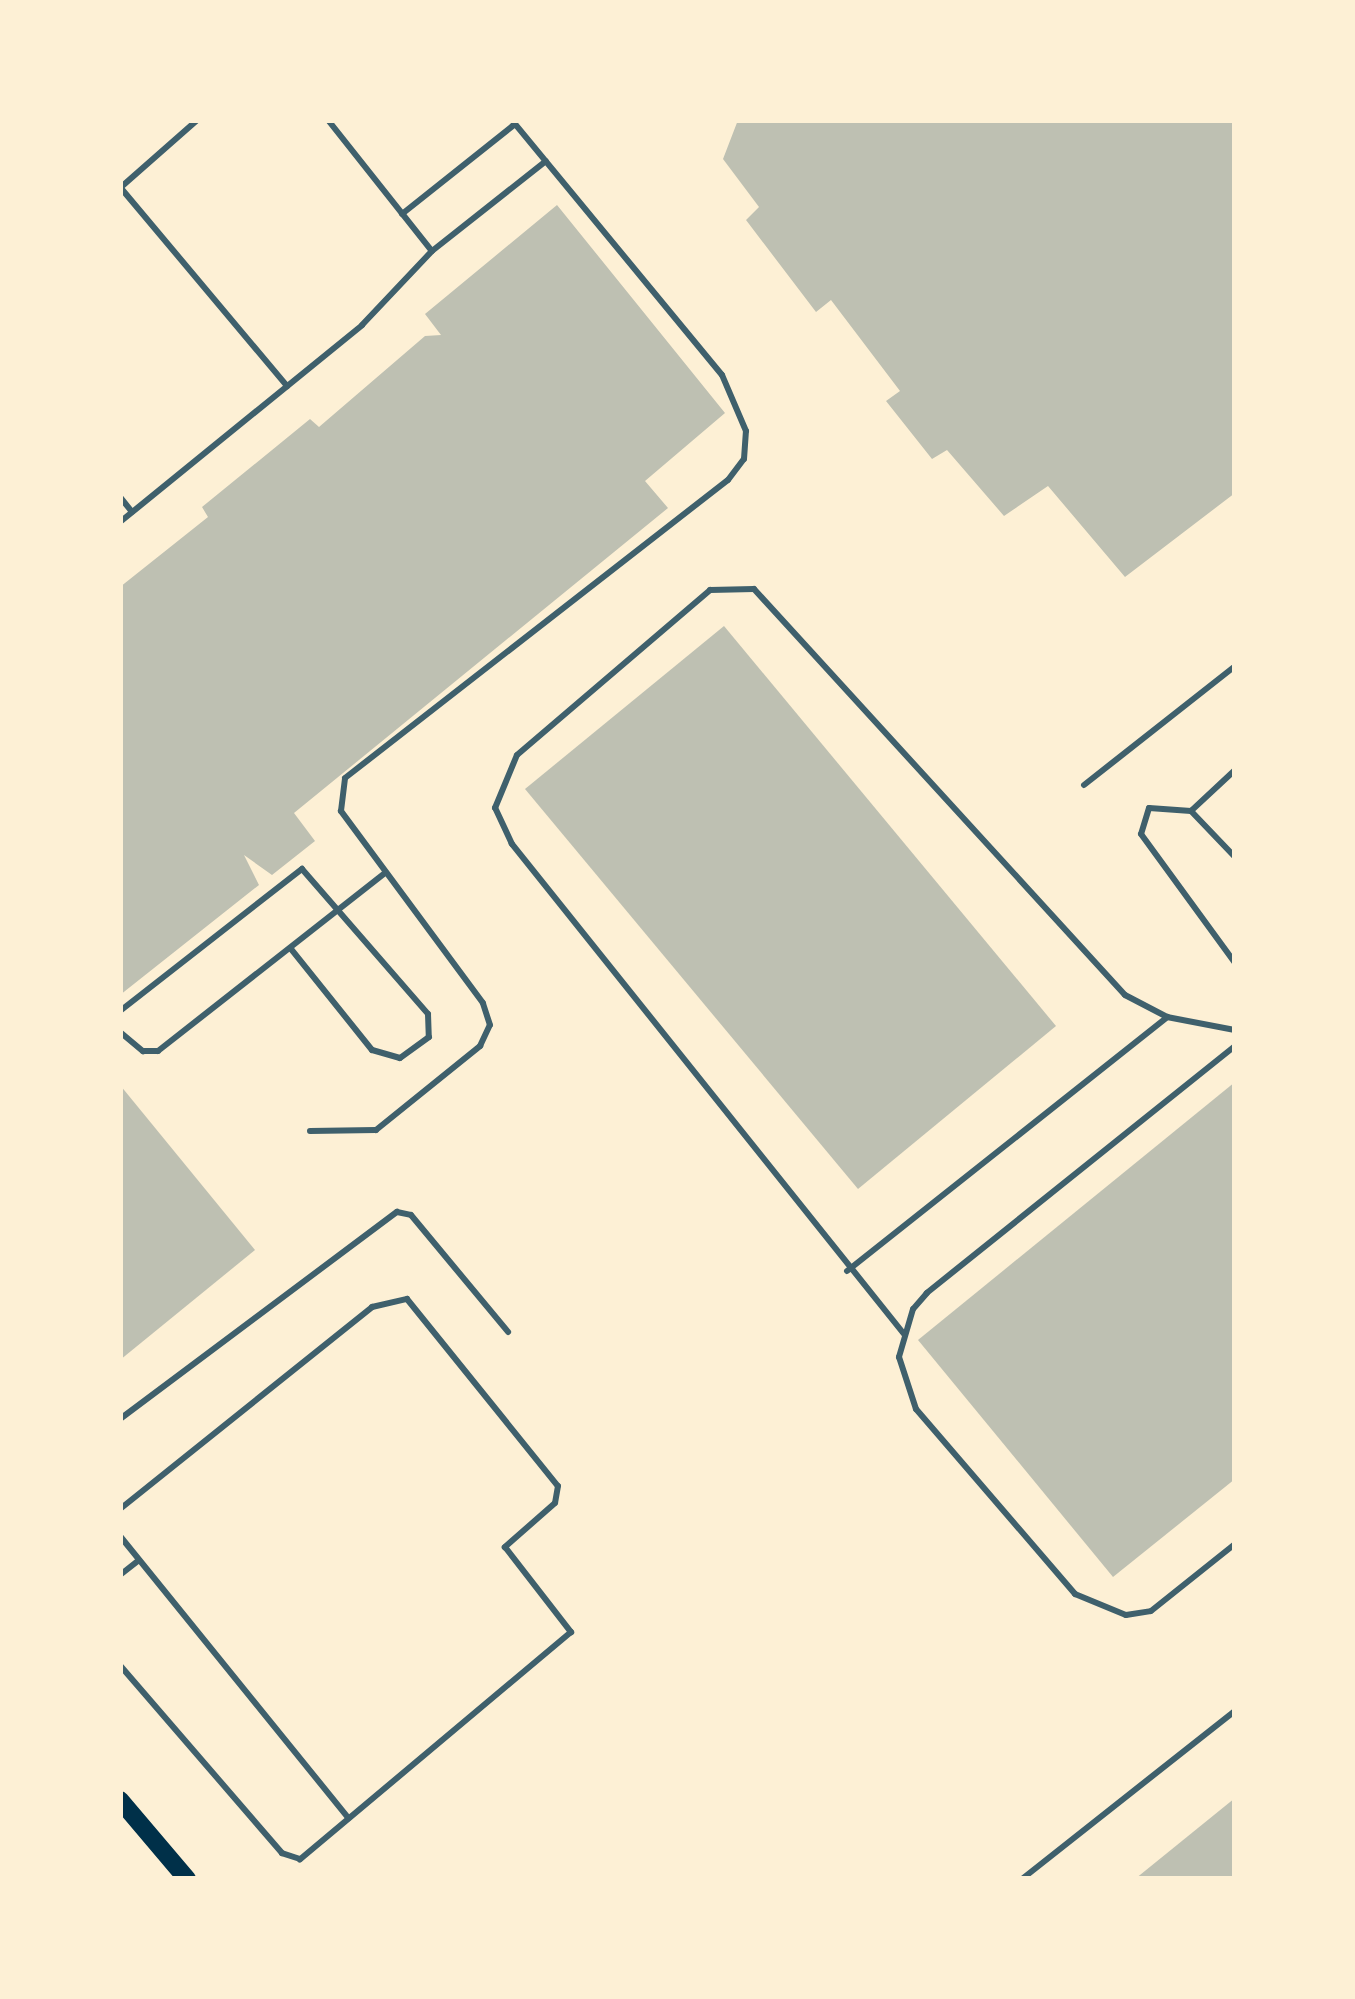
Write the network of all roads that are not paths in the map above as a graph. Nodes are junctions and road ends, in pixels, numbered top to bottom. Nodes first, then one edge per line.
1 (197, 120) edge
2 (328, 120) edge
3 (513, 122) edge
4 (546, 161) junction
5 (120, 187) edge
6 (402, 214) junction
7 (432, 251) junction
8 (286, 386) junction
9 (120, 497) edge
10 (132, 512) junction
11 (120, 522) edge
12 (1235, 666) edge
13 (1235, 770) edge
14 (1084, 785) dead end
15 (1191, 811) junction
16 (1235, 857) edge
17 (385, 873) junction
18 (339, 909) junction
19 (291, 949) junction
20 (1235, 963) edge
21 (120, 1010) edge
22 (1167, 1017) junction
23 (1235, 1030) edge
24 (120, 1032) edge
25 (1235, 1046) edge
26 (310, 1131) dead end
27 (847, 1271) junction
28 (508, 1331) dead end
29 (904, 1334) junction
30 (120, 1418) edge
31 (120, 1509) edge
32 (120, 1536) edge
33 (1235, 1544) edge
34 (139, 1560) junction
35 (120, 1575) edge
36 (120, 1665) edge
37 (1235, 1711) edge
38 (120, 1800) edge
39 (348, 1818) junction
40 (188, 1879) edge
41 (1022, 1879) edge

1 - 5 lane
2 - 6 lane
3 - 4 lane
3 - 6 lane
4 - 7 lane
4 - 17 lane
5 - 8 lane
6 - 7 lane
7 - 8 lane
8 - 10 lane
9 - 10 lane
10 - 11 lane
12 - 14 lane
13 - 15 lane
15 - 16 lane
15 - 20 lane
17 - 18 lane
17 - 26 lane
18 - 19 lane
18 - 19 lane
18 - 21 lane
19 - 24 lane
22 - 23 lane
22 - 27 lane
22 - 27 lane
25 - 29 lane
27 - 29 lane
28 - 30 lane
29 - 33 lane
31 - 39 lane
32 - 34 lane
34 - 35 lane
34 - 39 lane
36 - 39 lane
37 - 41 lane
38 - 40 main road

